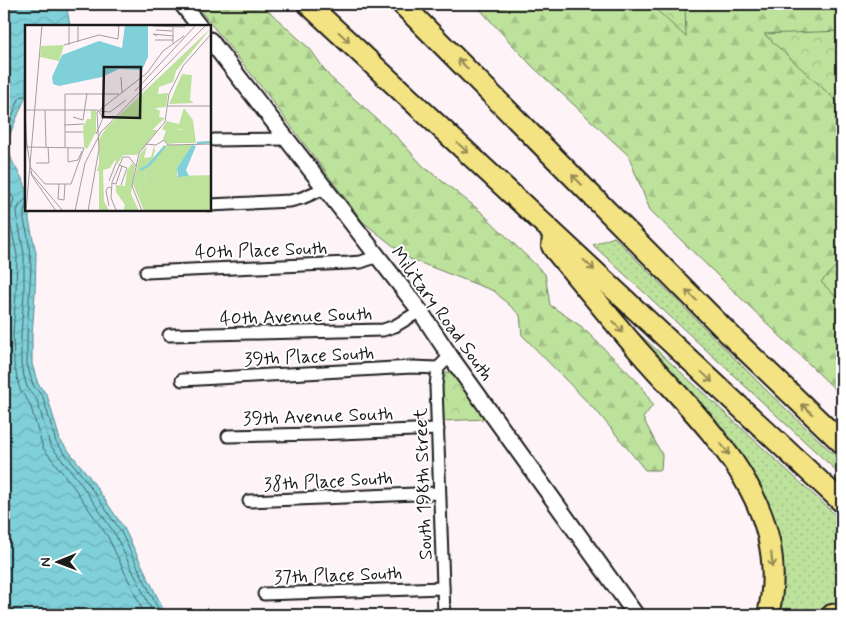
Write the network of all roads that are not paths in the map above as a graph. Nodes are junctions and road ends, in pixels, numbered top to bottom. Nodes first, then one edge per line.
1 (182, 4) edge
2 (308, 4) edge
3 (402, 4) edge
4 (199, 25) edge
5 (211, 41) edge
6 (288, 139) junction
7 (214, 140) dead end
8 (325, 188) junction
9 (211, 205) edge
10 (553, 232) junction
11 (378, 256) junction
12 (146, 272) dead end
13 (420, 311) junction
14 (169, 335) dead end
15 (450, 356) junction
16 (438, 368) junction
17 (182, 380) dead end
18 (438, 429) junction
19 (228, 436) dead end
20 (842, 443) edge
21 (440, 493) junction
22 (249, 501) dead end
23 (842, 502) edge
24 (443, 588) junction
25 (264, 594) dead end
26 (842, 614) edge
27 (444, 615) edge
28 (636, 615) edge
29 (768, 615) edge
30 (832, 615) edge

1 - 4 main road
2 -> 10 highway
20 -> 3 highway
5 - 6 main road, Military Road South
6 - 7 street
6 - 8 main road, Military Road South
8 - 9 street
8 - 11 main road, Military Road South
10 -> 23 highway
10 -> 29 highway
11 - 12 street, 40th Place South
11 - 13 main road, Military Road South
13 - 14 street, 40th Avenue South
13 - 15 main road, Military Road South
15 - 16 street
15 - 28 main road, Military Road South
16 - 17 street, 39th Place South
16 - 18 street, South 198th Street
18 - 19 street, 39th Avenue South
18 - 21 street, South 198th Street
21 - 22 street, 38th Place South
21 - 24 street, South 198th Street
24 - 25 street, 37th Place South
24 - 27 street, South 198th Street
26 - 30 highway

